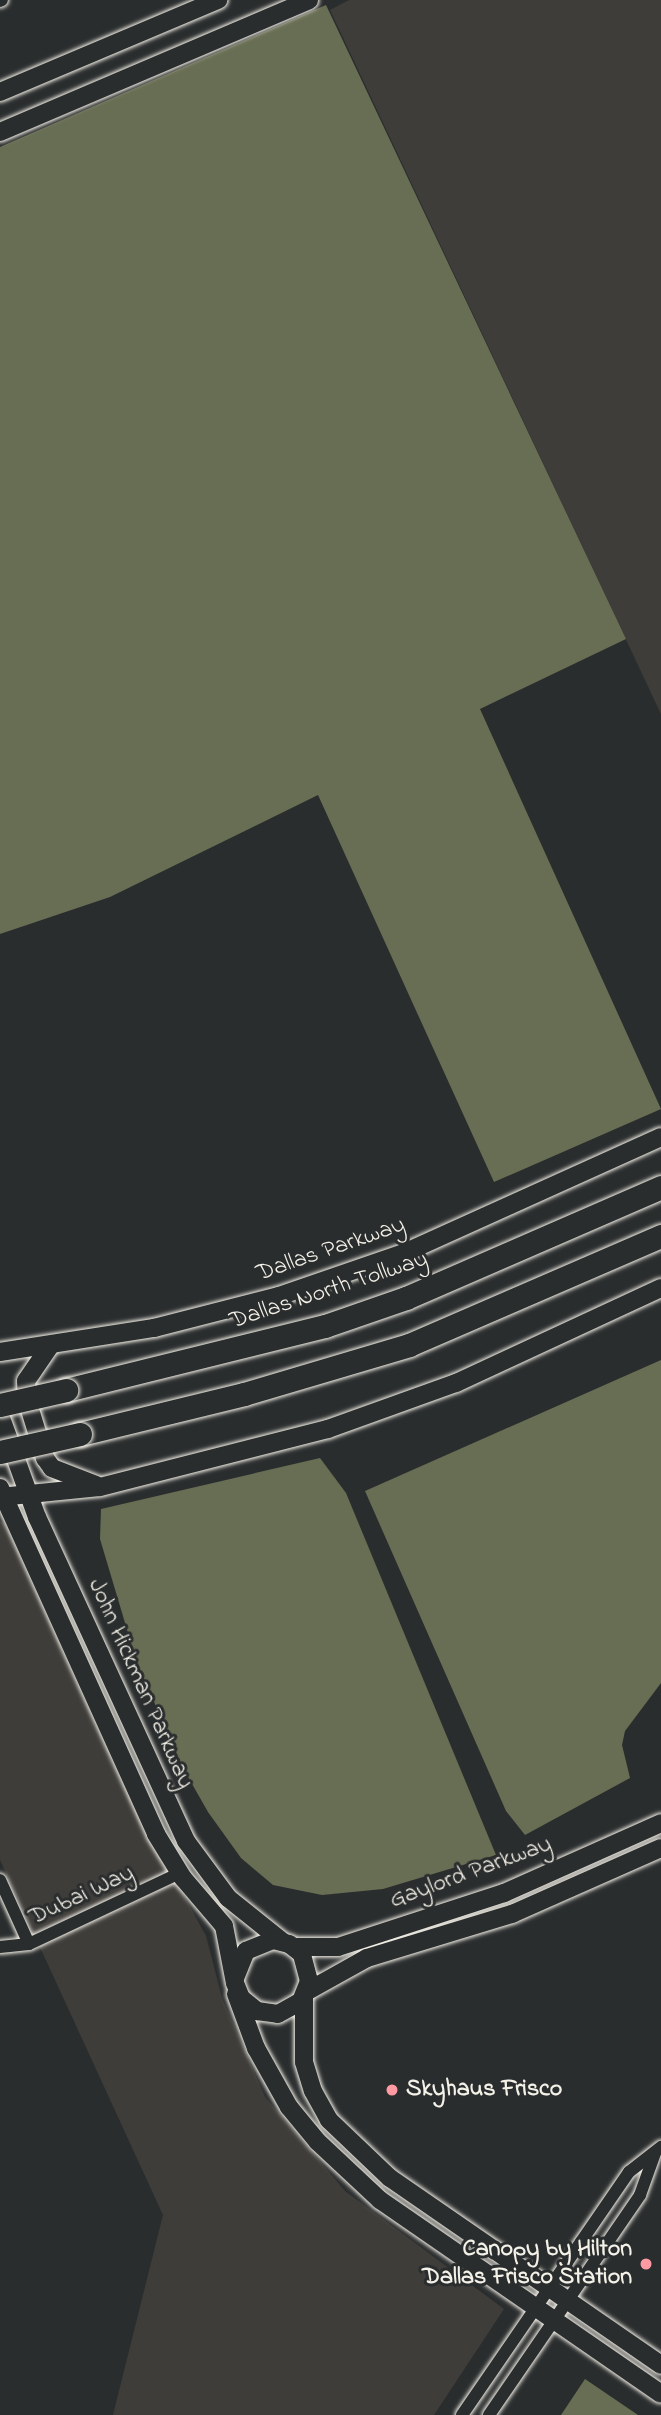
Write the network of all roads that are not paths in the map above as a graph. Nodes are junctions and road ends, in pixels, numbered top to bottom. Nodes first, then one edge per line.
1 (218, 0) edge
2 (309, 0) edge
3 (0, 93) edge
4 (0, 132) edge
5 (661, 1137) edge
6 (661, 1187) edge
7 (661, 1236) edge
8 (661, 1288) edge
9 (50, 1346) junction
10 (0, 1352) edge
11 (0, 1405) edge
12 (0, 1415) edge
13 (0, 1452) edge
14 (100, 1487) junction
15 (1, 1494) edge
16 (28, 1495) junction
17 (132, 1727) junction
18 (111, 1736) junction
19 (661, 1823) edge
20 (661, 1848) edge
21 (180, 1874) junction
22 (0, 1880) edge
23 (472, 1903) junction
24 (480, 1924) junction
25 (29, 1944) junction
26 (288, 1944) junction
27 (0, 1947) edge
28 (235, 1981) junction
29 (305, 1994) junction
30 (658, 2150) edge
31 (549, 2288) junction
32 (568, 2301) junction
33 (535, 2308) junction
34 (554, 2321) junction
35 (661, 2365) edge
36 (661, 2394) edge
37 (462, 2415) edge
38 (489, 2415) edge

1 - 3 street
2 - 4 street
5 - 9 street, Dallas Parkway
6 - 11 highway, Dallas North Tollway, bridge
7 - 13 highway, bridge
8 - 14 street
9 - 10 street, Dallas Parkway
9 - 14 street
12 - 16 street, John Hickman Parkway
14 - 16 street
15 - 16 street
15 - 18 street, John Hickman Parkway
16 - 17 street, John Hickman Parkway
17 - 18 street
17 - 26 street, John Hickman Parkway
18 - 21 street, John Hickman Parkway
19 - 23 street, Gaylord Parkway
20 - 24 street, Gaylord Parkway
21 - 25 street, Dubai Way
21 - 28 street, John Hickman Parkway
22 - 25 street
23 - 24 street
23 - 26 street, Gaylord Parkway
24 - 29 street, Gaylord Parkway
25 - 27 street, Dubai Way
26 - 28 street
26 - 29 street
28 - 29 street
28 - 33 street, John Hickman Parkway
29 - 31 street
30 - 31 street
30 - 32 street
31 - 32 street
31 - 33 street
32 - 34 street
32 - 35 street
33 - 34 street, John Hickman Parkway
33 - 37 street
34 - 36 street, John Hickman Parkway
34 - 38 street

